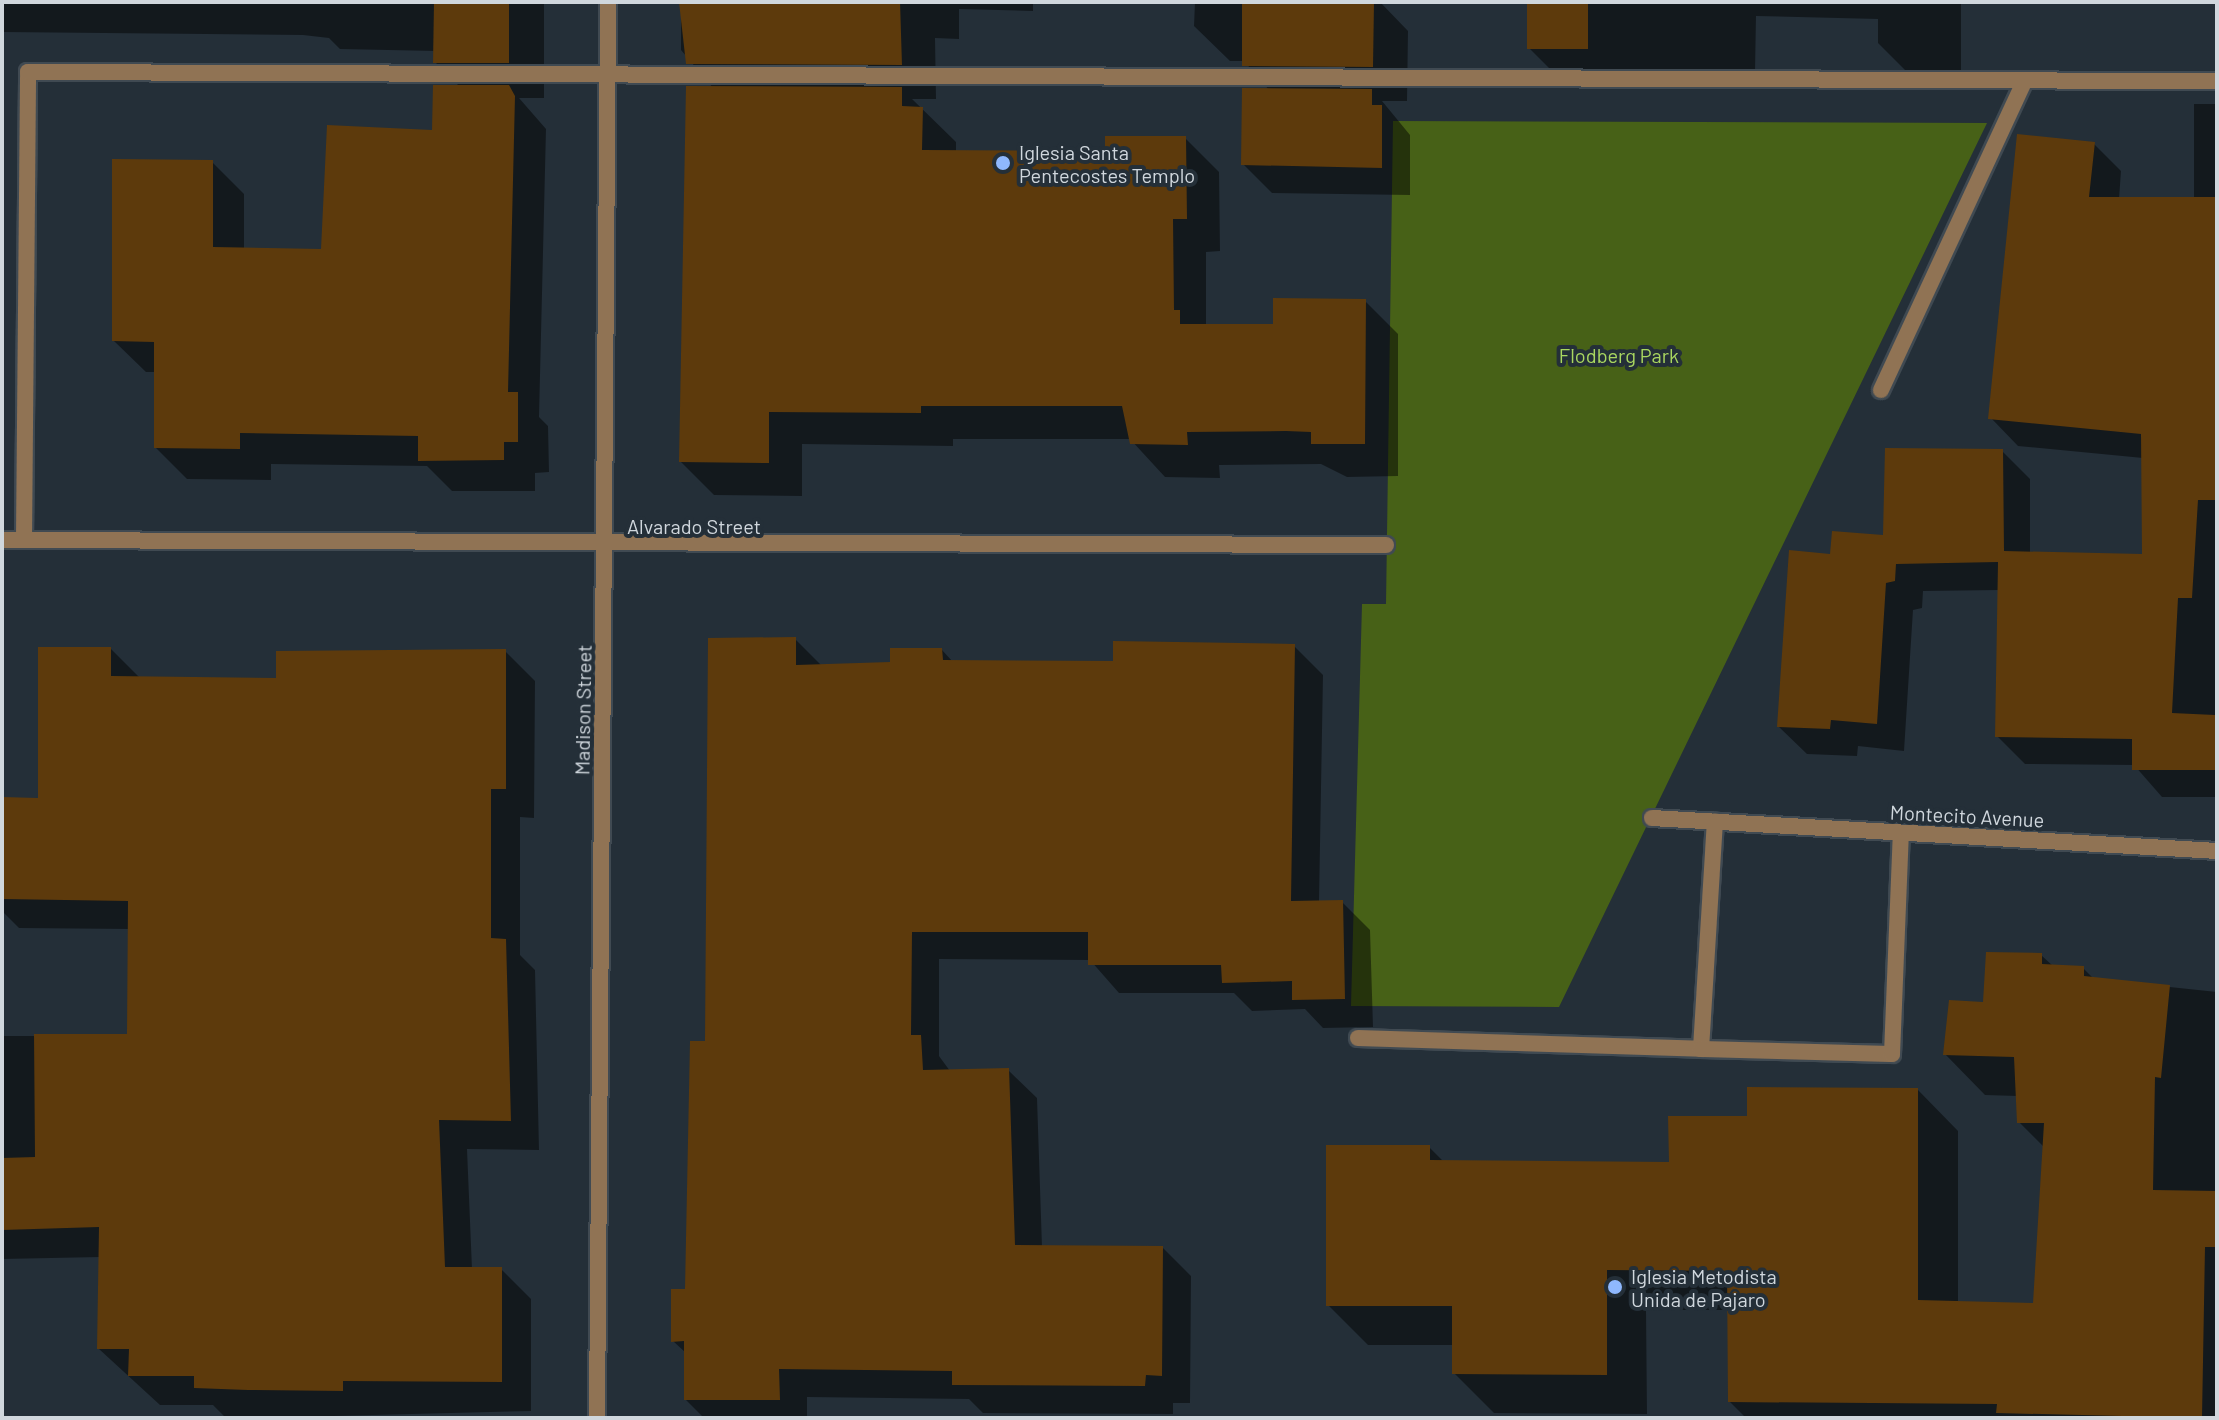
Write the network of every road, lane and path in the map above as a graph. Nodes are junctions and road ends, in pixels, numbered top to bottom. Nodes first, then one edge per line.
1 (608, 2) edge
2 (607, 74) junction
3 (2217, 81) edge
4 (2023, 84) junction
5 (1881, 390) dead end
6 (2, 540) edge
7 (24, 540) junction
8 (1386, 545) dead end
9 (604, 546) junction
10 (1652, 818) dead end
11 (1715, 821) junction
12 (1901, 833) junction
13 (2217, 851) edge
14 (1358, 1038) dead end
15 (1701, 1049) junction
16 (597, 1418) edge

1 - 2 street, Madison Street
2 - 4 street
2 - 7 street
2 - 9 street, Madison Street
3 - 4 street
4 - 5 street
6 - 7 street, Alvarado Street
7 - 9 street, Alvarado Street
8 - 9 street, Alvarado Street
9 - 16 street, Madison Street
10 - 11 street, Montecito Avenue
11 - 12 street, Montecito Avenue
11 - 15 street
12 - 13 street, Montecito Avenue
12 - 15 street
14 - 15 street

